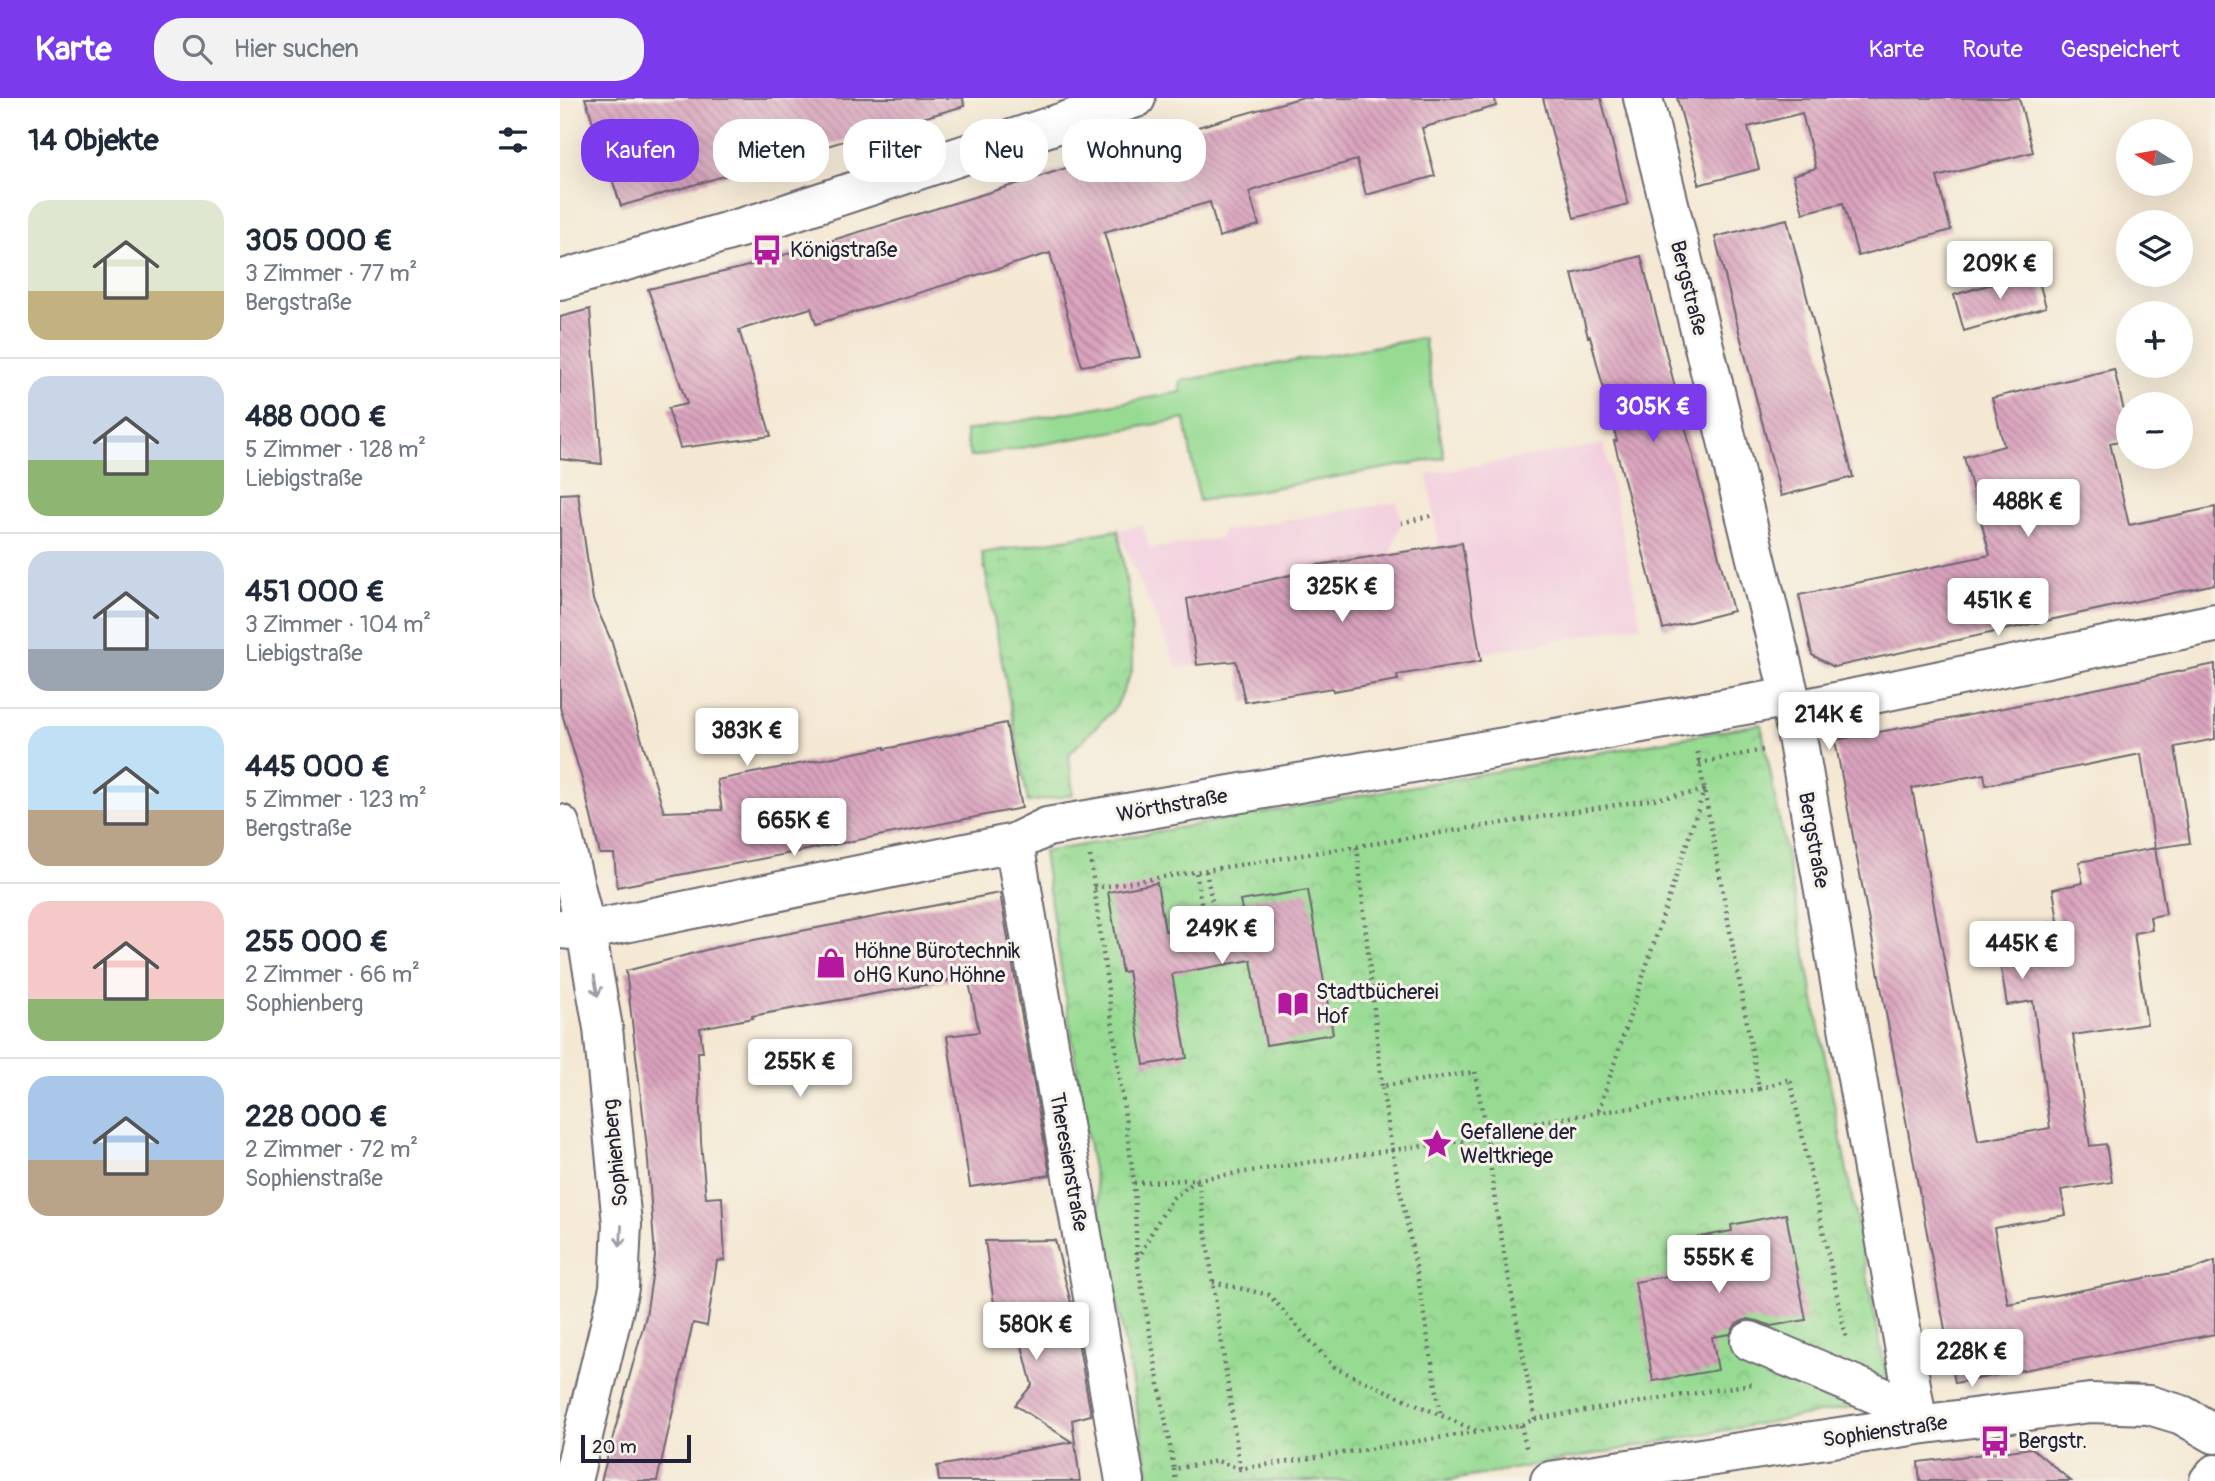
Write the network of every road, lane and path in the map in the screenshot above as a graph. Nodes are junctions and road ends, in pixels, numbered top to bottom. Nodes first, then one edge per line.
1 (1136, 98) edge
2 (1643, 98) edge
3 (560, 280) edge
4 (1434, 515) dead end
5 (1401, 523) dead end
6 (2215, 623) edge
7 (1691, 713) junction
8 (1793, 717) junction
9 (1699, 763) junction
10 (1704, 791) junction
11 (1085, 821) junction
12 (560, 824) edge
13 (1014, 843) junction
14 (1357, 847) junction
15 (1206, 871) junction
16 (1196, 873) junction
17 (1094, 888) junction
18 (1216, 922) dead end
19 (1205, 923) dead end
20 (573, 930) edge
21 (1382, 1086) junction
22 (1598, 1112) junction
23 (1487, 1138) junction
24 (1392, 1150) junction
25 (1198, 1179) junction
26 (1134, 1184) junction
27 (1137, 1260) junction
28 (1213, 1282) junction
29 (1750, 1341) dead end
30 (1441, 1416) junction
31 (1917, 1418) junction
32 (1477, 1432) junction
33 (2215, 1434) edge
34 (1174, 1469) junction
35 (1240, 1469) junction
36 (2215, 1474) edge
37 (572, 1481) edge
38 (1125, 1481) edge
39 (1176, 1481) edge
40 (1550, 1481) edge
41 (2209, 1481) edge

1 - 3 street
2 - 8 street, Bergstraße
4 - 5 path
6 - 8 street, Wörthstraße
7 - 8 street, Wörthstraße
7 - 9 path
7 - 11 street, Wörthstraße
8 - 9 path
8 - 31 street, Bergstraße
9 - 10 path
10 - 14 path
10 - 22 path
10 - 22 path
11 - 13 street, Wörthstraße
11 - 17 path
12 - 20 street, Sophienberg
13 - 20 street, Wörthstraße
13 - 38 street, Theresienstraße
14 - 15 path
14 - 21 path
15 - 16 path
15 - 18 path
16 - 17 path
16 - 19 path
17 - 26 path
20 -> 37 street, Sophienberg
21 - 23 path
21 - 24 path
22 - 23 path
23 - 24 path
23 - 32 path
24 - 25 path
24 - 30 path
25 - 26 path
25 - 27 path
25 - 28 path
26 - 27 path
27 - 34 path
28 - 30 path
28 - 35 path
29 - 31 street
30 - 32 path
31 - 33 street, Sophienstraße
31 - 40 street, Sophienstraße
32 - 35 path
34 - 35 path
34 - 39 path
36 - 41 street

